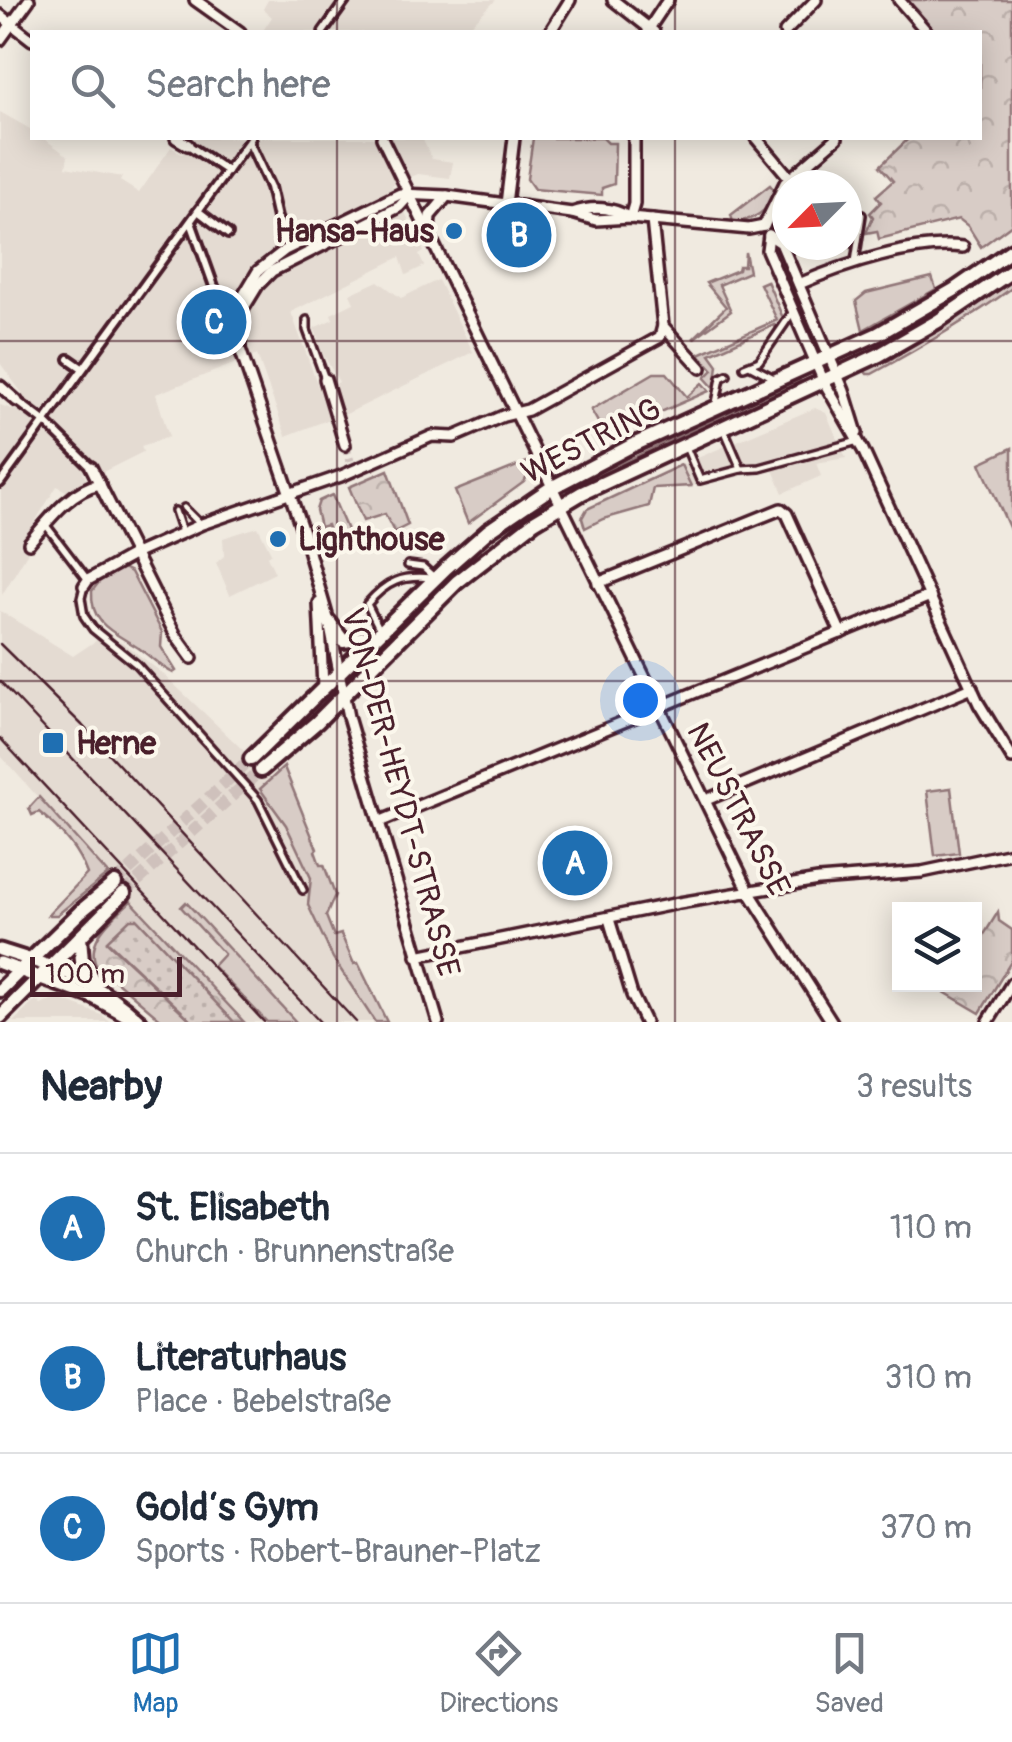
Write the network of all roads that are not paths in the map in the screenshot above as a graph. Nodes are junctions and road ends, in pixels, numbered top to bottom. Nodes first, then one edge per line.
1 (29, 0) edge
2 (195, 0) edge
3 (346, 0) edge
4 (570, 0) edge
5 (613, 0) edge
6 (668, 0) edge
7 (816, 0) edge
8 (899, 0) edge
9 (0, 14) edge
10 (12, 24) junction
11 (237, 30) edge
12 (328, 30) edge
13 (551, 30) edge
14 (649, 30) edge
15 (651, 30) edge
16 (787, 30) edge
17 (922, 30) edge
18 (30, 38) edge
19 (0, 40) edge
20 (179, 140) edge
21 (249, 140) edge
22 (250, 140) edge
23 (383, 140) edge
24 (514, 140) edge
25 (634, 140) edge
26 (758, 140) edge
27 (835, 140) edge
28 (188, 146) joint
29 (783, 170) edge
30 (798, 170) edge
31 (227, 171) junction
32 (632, 191) junction
33 (410, 195) junction
34 (447, 196) junction
35 (506, 204) junction
36 (614, 209) junction
37 (198, 211) junction
38 (572, 213) junction
39 (630, 218) junction
40 (772, 219) edge
41 (652, 220) junction
42 (191, 221) junction
43 (767, 231) junction
44 (228, 234) dead end
45 (429, 234) junction
46 (291, 247) junction
47 (963, 247) dead end
48 (1012, 250) edge
49 (856, 260) edge
50 (855, 264) junction
51 (1012, 271) edge
52 (799, 284) junction
53 (794, 310) junction
54 (306, 320) dead end
55 (238, 321) junction
56 (663, 326) junction
57 (69, 359) dead end
58 (824, 362) junction
59 (82, 368) junction
60 (701, 368) dead end
61 (727, 375) dead end
62 (325, 379) joint
63 (831, 379) junction
64 (779, 381) junction
65 (0, 386) edge
66 (17, 401) joint
67 (714, 410) junction
68 (515, 413) junction
69 (45, 422) junction
70 (723, 426) junction
71 (859, 440) junction
72 (685, 444) junction
73 (344, 445) tunnel mouth
74 (91, 467) joint
75 (741, 469) junction
76 (0, 483) edge
77 (100, 484) junction
78 (551, 488) junction
79 (291, 494) junction
80 (560, 505) junction
81 (184, 508) dead end
82 (175, 511) dead end
83 (45, 524) junction
84 (202, 524) junction
85 (183, 532) junction
86 (28, 543) dead end
87 (136, 552) junction
88 (408, 565) dead end
89 (315, 576) junction
90 (435, 578) junction
91 (86, 583) junction
92 (598, 583) junction
93 (930, 596) junction
94 (329, 622) junction
95 (841, 633) junction
96 (379, 634) junction
97 (192, 658) dead end
98 (339, 675) junction
99 (972, 688) junction
100 (324, 690) junction
101 (343, 697) junction
102 (659, 708) junction
103 (1012, 758) edge
104 (706, 800) junction
105 (380, 822) junction
106 (1012, 853) edge
107 (303, 890) dead end
108 (750, 892) junction
109 (609, 919) junction
110 (80, 937) junction
111 (0, 950) edge
112 (417, 956) junction
113 (30, 959) junction
114 (0, 963) edge
115 (50, 966) junction
116 (20, 970) junction
117 (39, 978) junction
118 (1012, 983) edge
119 (94, 984) junction
120 (0, 990) edge
121 (0, 1017) edge
122 (140, 1022) edge
123 (438, 1022) edge
124 (644, 1022) edge
125 (832, 1022) edge
126 (988, 1022) edge

1 - 10 street
2 - 11 street
3 - 12 street
4 - 13 street
5 - 14 street
6 - 15 street
7 - 16 street
8 - 17 street
9 - 10 street
10 - 18 street
10 - 19 street
20 - 28 street
21 - 31 street
22 - 46 street
23 - 33 street, NEUSTRASSE
24 - 35 street
25 - 32 street
26 - 29 street
27 - 30 street
28 - 31 street
31 - 37 street
32 - 36 street
32 - 39 street
33 - 34 street
33 - 45 street, NEUSTRASSE
33 - 46 street
33 - 55 street
34 - 35 street
34 - 45 street
35 - 38 street
36 - 38 street
36 - 39 street
37 - 42 street
37 - 44 street
38 - 39 street
39 - 41 street
40 - 43 street
41 - 43 street
41 - 56 street
42 - 55 street
42 - 59 street
43 - 52 street
43 - 53 street
45 - 68 street, NEUSTRASSE
46 - 55 street
47 - 50 street
48 - 58 main road, WESTRING
49 - 50 lane
50 - 52 street
51 - 63 main road, WESTRING
52 - 58 street
53 - 58 street
53 - 64 lane
54 - 62 lane
55 - 79 street, VON-DER-HEYDT-STRASSE
56 - 60 street
56 - 68 street
57 - 59 street
58 - 63 street
58 - 64 main road, WESTRING
59 - 69 street
61 - 67 lane
62 - 73 street
63 - 70 main road, WESTRING
63 - 71 street
64 - 67 main road, WESTRING
65 - 66 street
66 - 69 street
67 - 78 main road, WESTRING
68 - 78 street, NEUSTRASSE
68 - 79 street
69 - 74 street
69 - 76 street
70 - 72 main road, WESTRING
70 - 75 lane
71 - 75 lane
71 - 93 street
72 - 75 lane
72 - 80 main road, WESTRING
74 - 77 street
77 - 83 street
77 - 87 street
78 - 80 street, NEUSTRASSE
78 - 90 main road, WESTRING
79 - 84 street
79 - 89 street, VON-DER-HEYDT-STRASSE
80 - 92 street, NEUSTRASSE
80 - 101 main road, WESTRING
81 - 84 lane
82 - 85 lane
83 - 86 street
83 - 91 lane
84 - 85 street
85 - 87 street
87 - 91 street
87 - 97 street
88 - 90 lane
89 - 94 street, VON-DER-HEYDT-STRASSE
89 - 100 street, VON-DER-HEYDT-STRASSE
90 - 96 main road, WESTRING
90 - 96 lane
91 - 107 lane
92 - 95 street
92 - 102 street, NEUSTRASSE
93 - 95 street
93 - 99 street
94 - 96 main road
94 - 98 street, VON-DER-HEYDT-STRASSE
95 - 102 street
96 - 98 main road, WESTRING
98 - 100 main road, WESTRING
98 - 101 street, VON-DER-HEYDT-STRASSE
99 - 103 street
99 - 104 street
100 - 101 main road, WESTRING
101 - 105 street, VON-DER-HEYDT-STRASSE
102 - 104 street, NEUSTRASSE
102 - 105 street
104 - 108 street, NEUSTRASSE
105 - 112 street, VON-DER-HEYDT-STRASSE
106 - 108 street
108 - 109 street
108 - 125 street, NEUSTRASSE
109 - 112 street
109 - 124 street
110 - 113 main road
110 - 115 main road
110 - 119 main road
111 - 113 street
112 - 123 street, VON-DER-HEYDT-STRASSE
113 - 115 street
113 - 116 main road
114 - 116 street
115 - 117 main road
115 - 119 street
116 - 117 street
116 - 120 main road
117 - 121 main road
117 - 122 street
118 - 126 street
119 - 122 street

